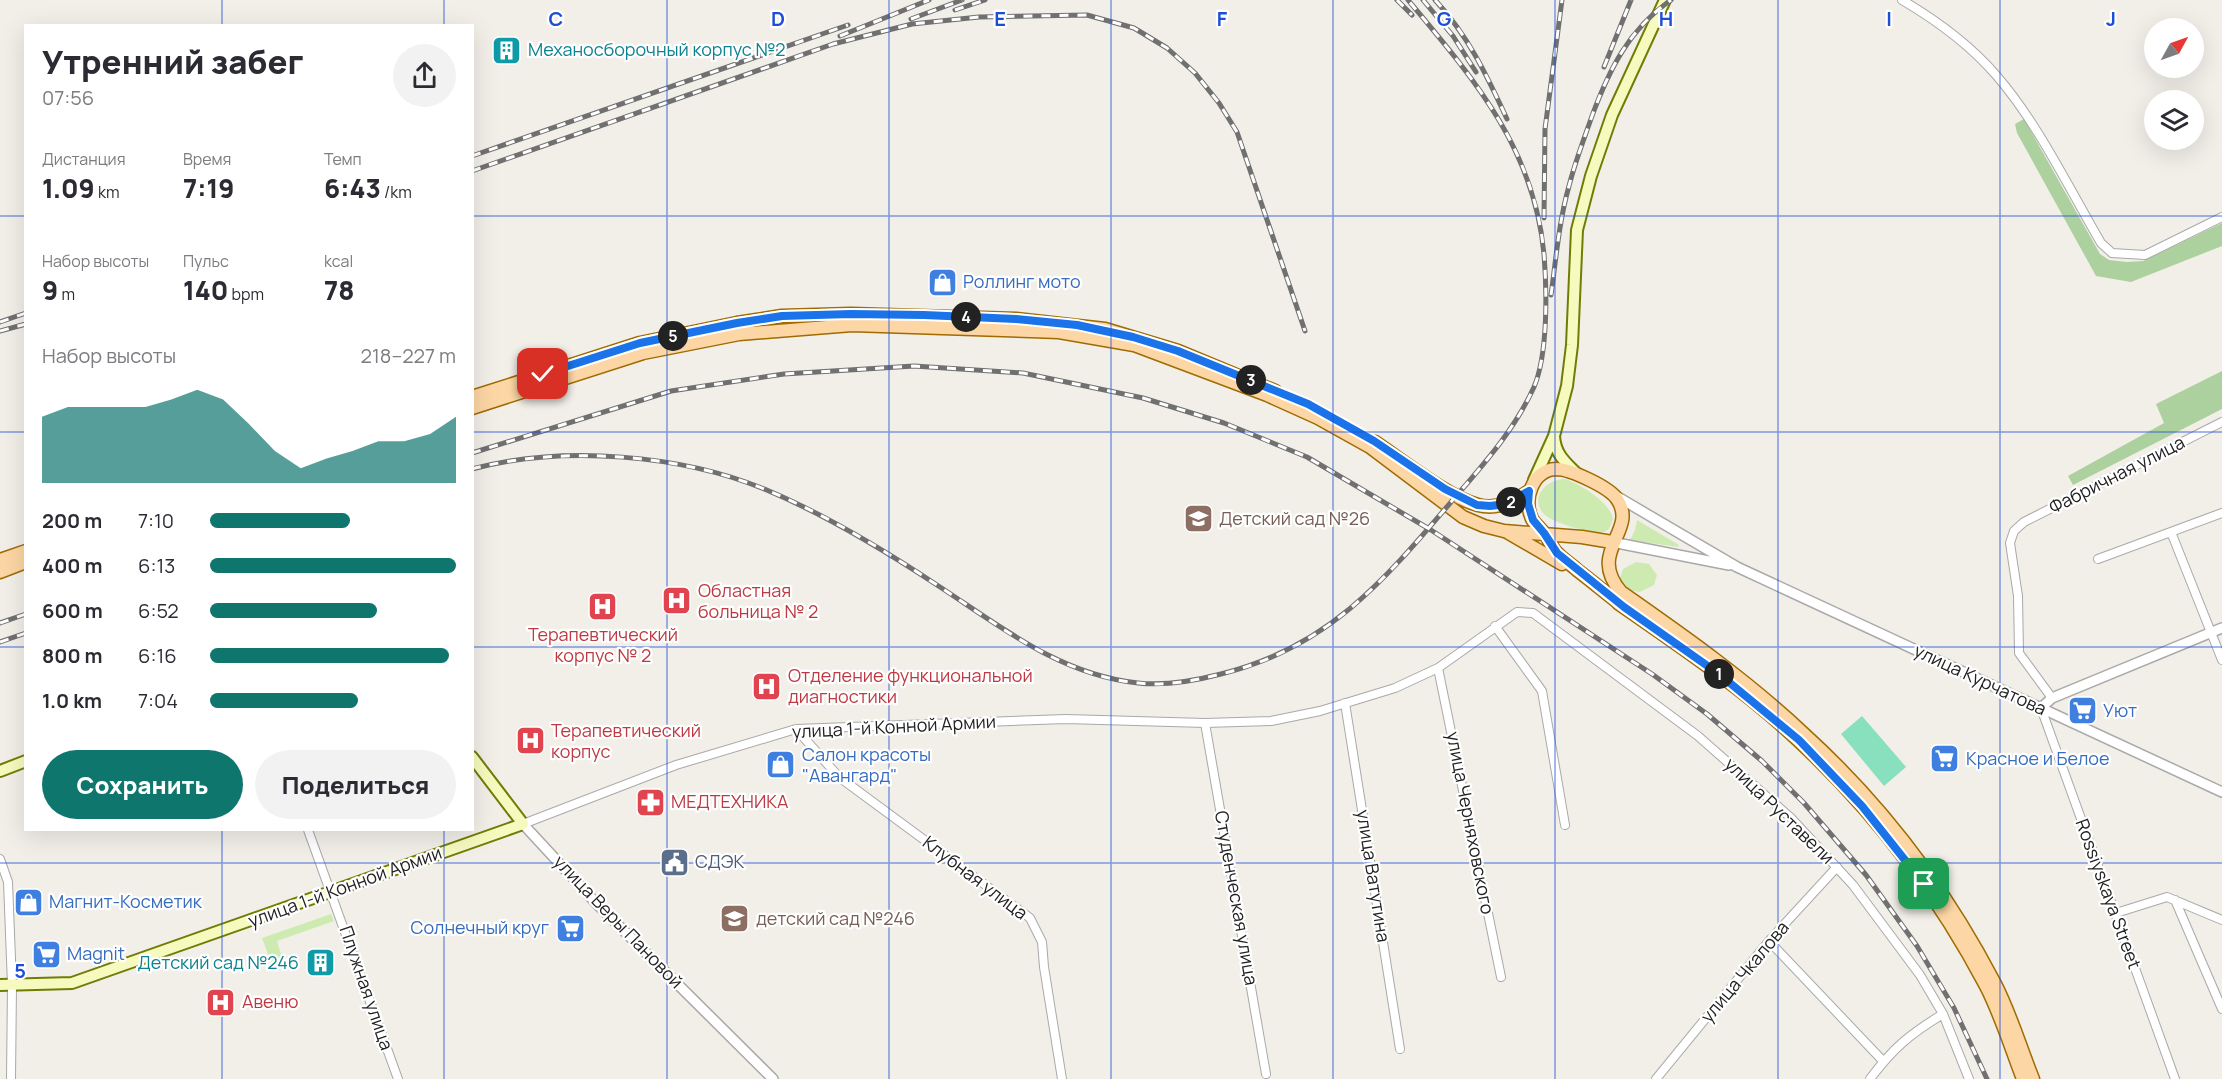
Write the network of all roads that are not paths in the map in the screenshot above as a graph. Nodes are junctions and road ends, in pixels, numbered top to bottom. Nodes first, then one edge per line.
1 (1665, 0) edge
2 (1902, 0) edge
3 (2222, 217) edge
4 (474, 395) edge
5 (474, 407) edge
6 (2222, 422) edge
7 (1554, 436) junction
8 (1577, 474) junction
9 (1531, 488) junction
10 (1442, 494) junction
11 (1616, 496) junction
12 (2222, 513) edge
13 (1504, 531) junction
14 (2171, 532) junction
15 (1544, 533) junction
16 (1612, 542) junction
17 (24, 552) edge
18 (2098, 559) dead end
19 (0, 560) edge
20 (24, 563) edge
21 (1737, 567) junction
22 (0, 572) edge
23 (1624, 607) junction
24 (1517, 612) joint
25 (1495, 626) junction
26 (2222, 628) edge
27 (2211, 632) junction
28 (2222, 660) edge
29 (1438, 668) junction
30 (2052, 698) junction
31 (1345, 704) junction
32 (2041, 708) junction
33 (1205, 723) junction
34 (796, 729) junction
35 (474, 760) edge
36 (24, 762) edge
37 (0, 771) edge
38 (2222, 792) edge
39 (523, 824) junction
40 (1564, 825) dead end
41 (308, 831) edge
42 (0, 859) edge
43 (1837, 867) junction
44 (332, 892) junction
45 (2175, 900) junction
46 (2115, 913) junction
47 (2222, 920) edge
48 (1769, 941) junction
49 (1501, 977) dead end
50 (0, 985) edge
51 (12, 985) junction
52 (2222, 1009) edge
53 (1943, 1014) junction
54 (1400, 1049) dead end
55 (1883, 1061) junction
56 (1266, 1074) dead end
57 (11, 1079) edge
58 (398, 1079) edge
59 (772, 1079) edge
60 (1062, 1079) edge
61 (1656, 1079) edge
62 (1870, 1079) edge
63 (1969, 1079) edge
64 (2023, 1079) edge
65 (2033, 1079) edge
66 (2175, 1079) edge

1 - 7 main road
2 - 3 street
4 - 10 main road
5 - 10 main road
6 - 30 street, Фабричная улица
7 - 8 main road
7 - 9 main road
8 - 9 main road
8 - 11 main road
9 - 10 main road
9 - 15 main road
10 - 13 main road
11 - 16 main road
11 - 21 street, улица Курчатова
12 - 14 street
13 - 15 main road
13 - 23 main road
14 - 18 street
14 - 27 street
15 - 16 main road
15 - 23 main road
16 - 21 street, улица Курчатова
16 - 65 main road
17 - 19 main road
20 - 22 main road
21 - 32 street, улица Курчатова
23 - 64 main road
24 - 25 street, улица 1-й Конной Армии
24 - 43 street, улица Руставели
25 - 29 street, улица 1-й Конной Армии
25 - 40 street
26 - 27 street
27 - 28 street
27 - 30 street
29 - 31 street, улица 1-й Конной Армии
29 - 49 street, улица Черняховского
30 - 32 street
31 - 33 street, улица 1-й Конной Армии
31 - 54 street, улица Ватутина
32 - 38 street, улица Курчатова
32 - 46 street, Rossiyskaya Street
33 - 34 street, улица 1-й Конной Армии
33 - 56 street, Студенческая улица
34 - 39 street, улица 1-й Конной Армии
34 - 60 street, Клубная улица
35 - 39 main road, улица Веры Пановой
36 - 37 main road
39 - 44 main road, улица 1-й Конной Армии
39 - 59 street, улица Веры Пановой
41 - 44 street, Плужная улица
42 - 51 street
43 - 48 street, улица Чкалова
43 - 53 street, улица Руставели
44 - 51 main road, улица 1-й Конной Армии
44 - 58 street, Плужная улица
45 - 46 street
45 - 47 street
45 - 52 street
46 - 66 street, Rossiyskaya Street
48 - 55 street
48 - 61 street, улица Чкалова
50 - 51 main road, улица 1-й Конной Армии
51 - 57 street
53 - 55 street
53 - 63 street, улица Руставели
55 - 62 street

